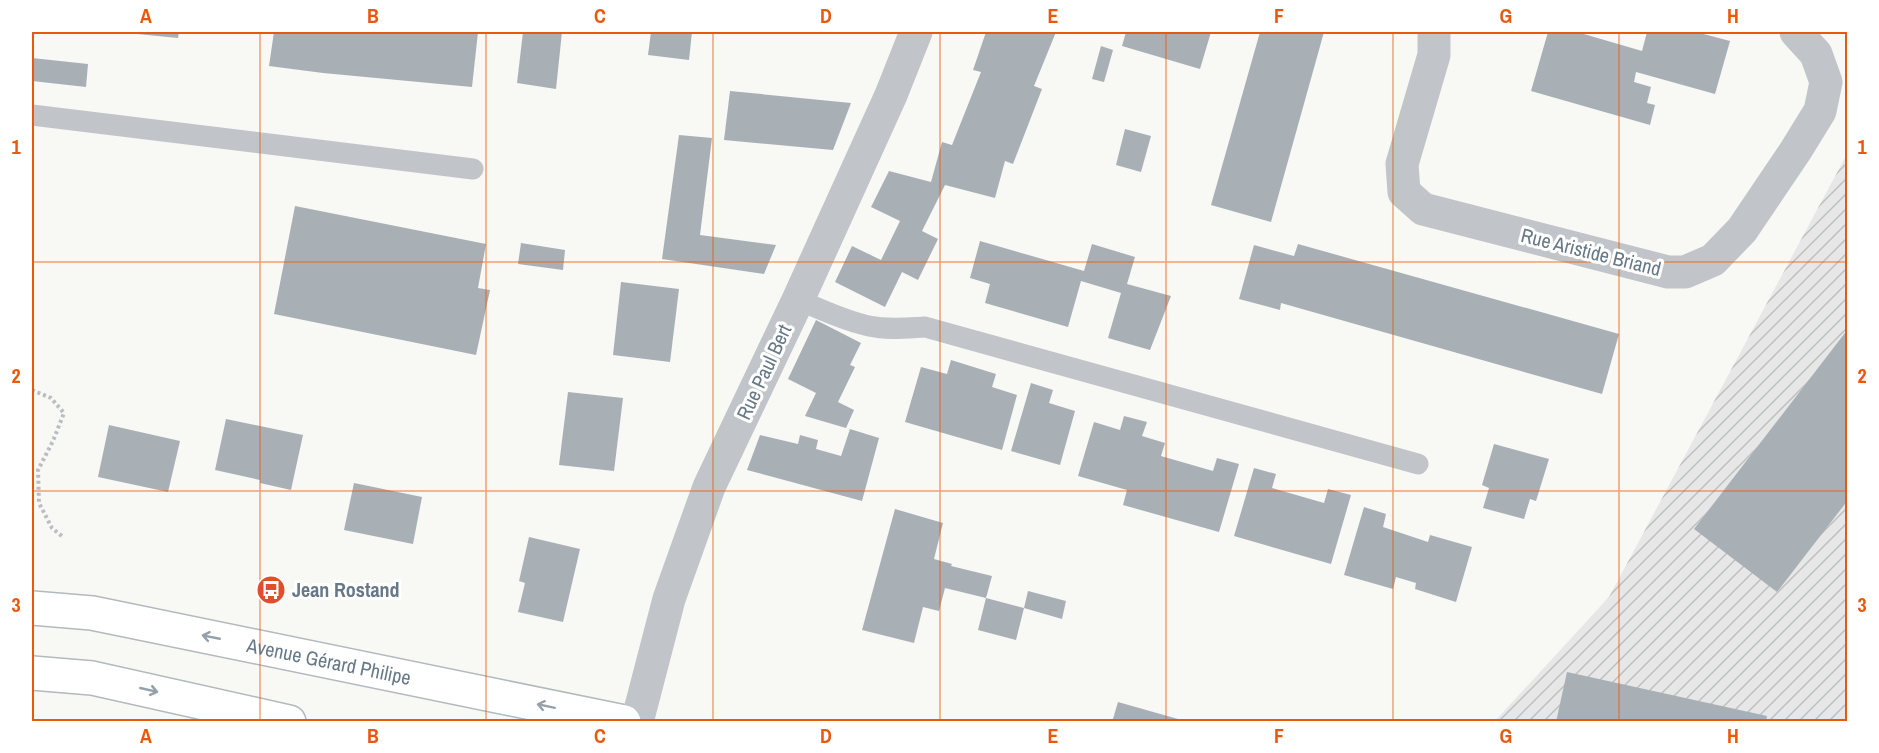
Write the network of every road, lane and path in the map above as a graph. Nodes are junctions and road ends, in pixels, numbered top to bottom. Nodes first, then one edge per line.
1 (916, 32) edge
2 (1434, 32) edge
3 (1796, 32) edge
4 (32, 115) edge
5 (473, 169) dead end
6 (798, 300) junction
7 (32, 390) edge
8 (1418, 464) dead end
9 (63, 537) dead end
10 (32, 608) edge
11 (32, 673) edge
12 (289, 722) edge
13 (624, 722) edge
14 (637, 722) edge

1 - 6 street, Rue Paul Bert
2 - 3 street, Rue Aristide Briand
4 - 5 lane
6 - 8 lane
6 - 14 street, Rue Paul Bert
7 - 9 path
13 -> 10 main road, Avenue Gérard Philipe
11 -> 12 main road

